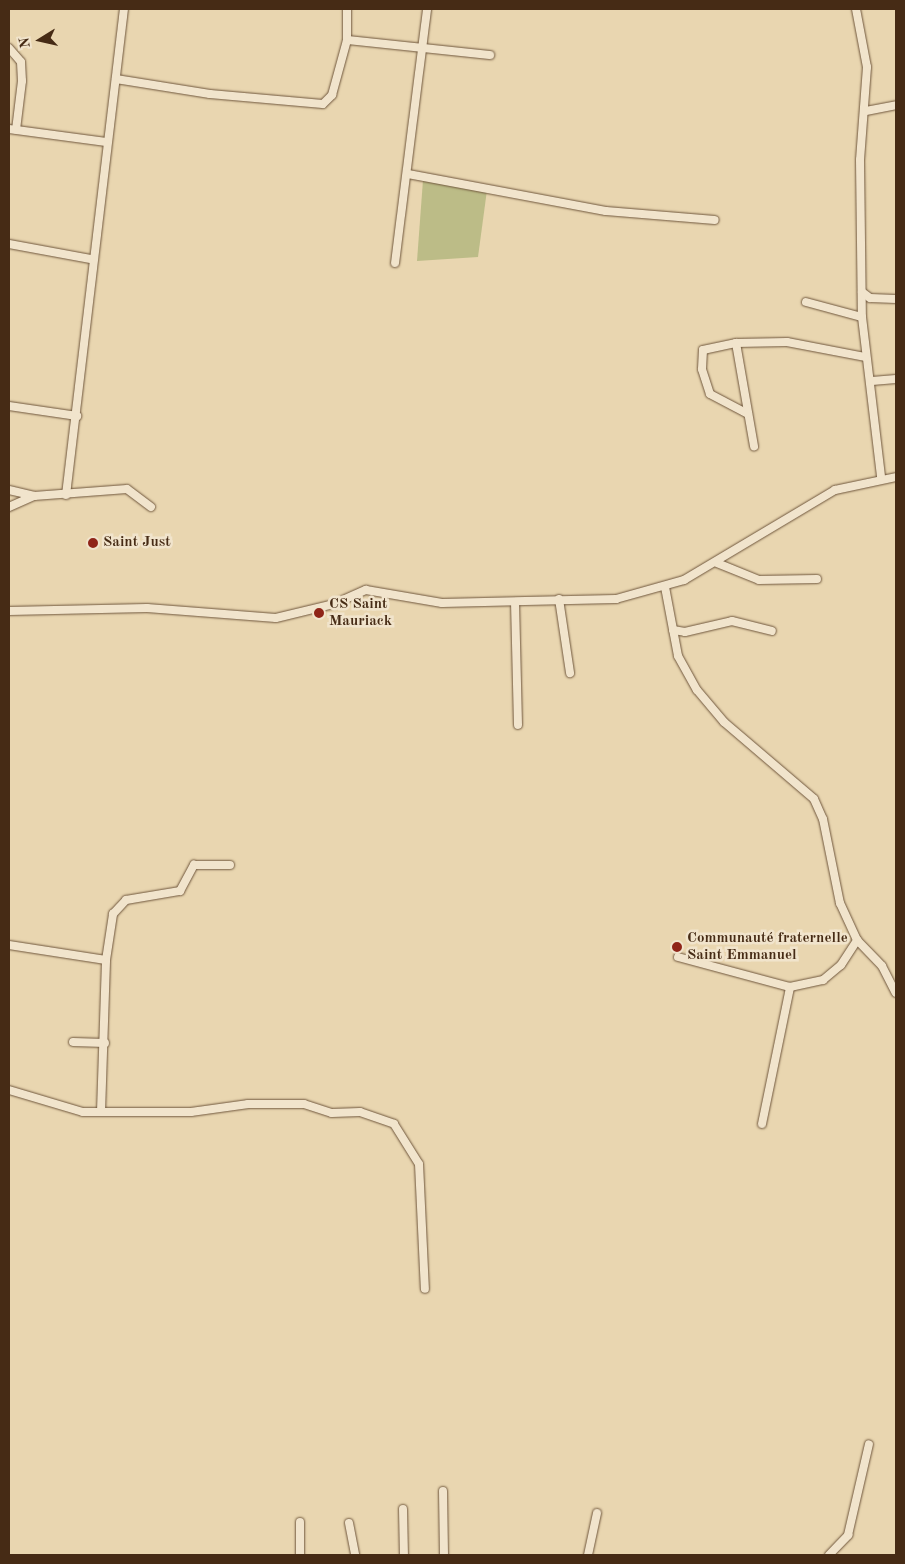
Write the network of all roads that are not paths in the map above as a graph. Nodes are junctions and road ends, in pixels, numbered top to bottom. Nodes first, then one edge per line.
1 (124, 9) edge
2 (347, 9) edge
3 (427, 9) edge
4 (856, 9) edge
5 (347, 40) junction
6 (9, 48) edge
7 (420, 49) junction
8 (490, 55) dead end
9 (116, 79) junction
10 (896, 105) edge
11 (866, 111) junction
12 (13, 130) edge
13 (106, 142) junction
14 (408, 174) junction
15 (715, 220) dead end
16 (9, 244) edge
17 (91, 259) junction
18 (394, 263) dead end
19 (862, 292) junction
20 (896, 299) edge
21 (806, 302) dead end
22 (862, 316) junction
23 (736, 343) junction
24 (864, 357) junction
25 (896, 379) edge
26 (872, 381) junction
27 (9, 406) edge
28 (748, 414) junction
29 (77, 416) junction
30 (754, 446) dead end
31 (896, 477) edge
32 (881, 478) junction
33 (9, 490) edge
34 (66, 495) junction
35 (34, 496) junction
36 (9, 507) edge
37 (152, 507) dead end
38 (717, 562) junction
39 (817, 579) dead end
40 (665, 587) junction
41 (559, 599) junction
42 (515, 602) junction
43 (9, 611) edge
44 (673, 630) junction
45 (772, 630) dead end
46 (570, 673) dead end
47 (518, 725) dead end
48 (230, 865) dead end
49 (857, 940) junction
50 (9, 945) edge
51 (678, 957) dead end
52 (106, 960) junction
53 (790, 987) junction
54 (896, 993) edge
55 (73, 1042) dead end
56 (105, 1043) junction
57 (9, 1090) edge
58 (100, 1112) junction
59 (762, 1124) dead end
60 (425, 1289) dead end
61 (869, 1444) dead end
62 (442, 1491) dead end
63 (403, 1509) dead end
64 (597, 1513) dead end
65 (300, 1522) dead end
66 (349, 1523) dead end
67 (300, 1555) edge
68 (354, 1555) edge
69 (404, 1555) edge
70 (444, 1555) edge
71 (588, 1555) edge
72 (829, 1555) edge

1 - 9 street
2 - 5 street
3 - 7 street
4 - 11 street
5 - 7 street
5 - 9 street
6 - 12 street
7 - 8 street
7 - 14 street
9 - 13 street
10 - 11 street
11 - 19 street
12 - 13 street
13 - 17 street
14 - 15 street
14 - 18 street
16 - 17 street
17 - 29 street
19 - 20 street
19 - 22 street
21 - 22 street
22 - 24 street
23 - 24 street
23 - 28 street
23 - 28 street
24 - 26 street
25 - 26 street
26 - 32 street
27 - 29 street
28 - 30 street
29 - 34 street
31 - 32 street
32 - 38 street
33 - 35 street
34 - 35 street
34 - 37 street
35 - 36 street
38 - 39 street
38 - 40 street
40 - 41 street
40 - 44 street
41 - 42 street
41 - 46 street
42 - 43 street
42 - 47 street
44 - 45 street
44 - 49 street
48 - 52 street
49 - 53 street
49 - 54 street
50 - 52 street
51 - 53 street
52 - 56 street
53 - 59 street
55 - 56 street
56 - 58 street
57 - 58 street
58 - 60 street
61 - 72 street
62 - 70 street
63 - 69 street
64 - 71 street
65 - 67 street
66 - 68 street

